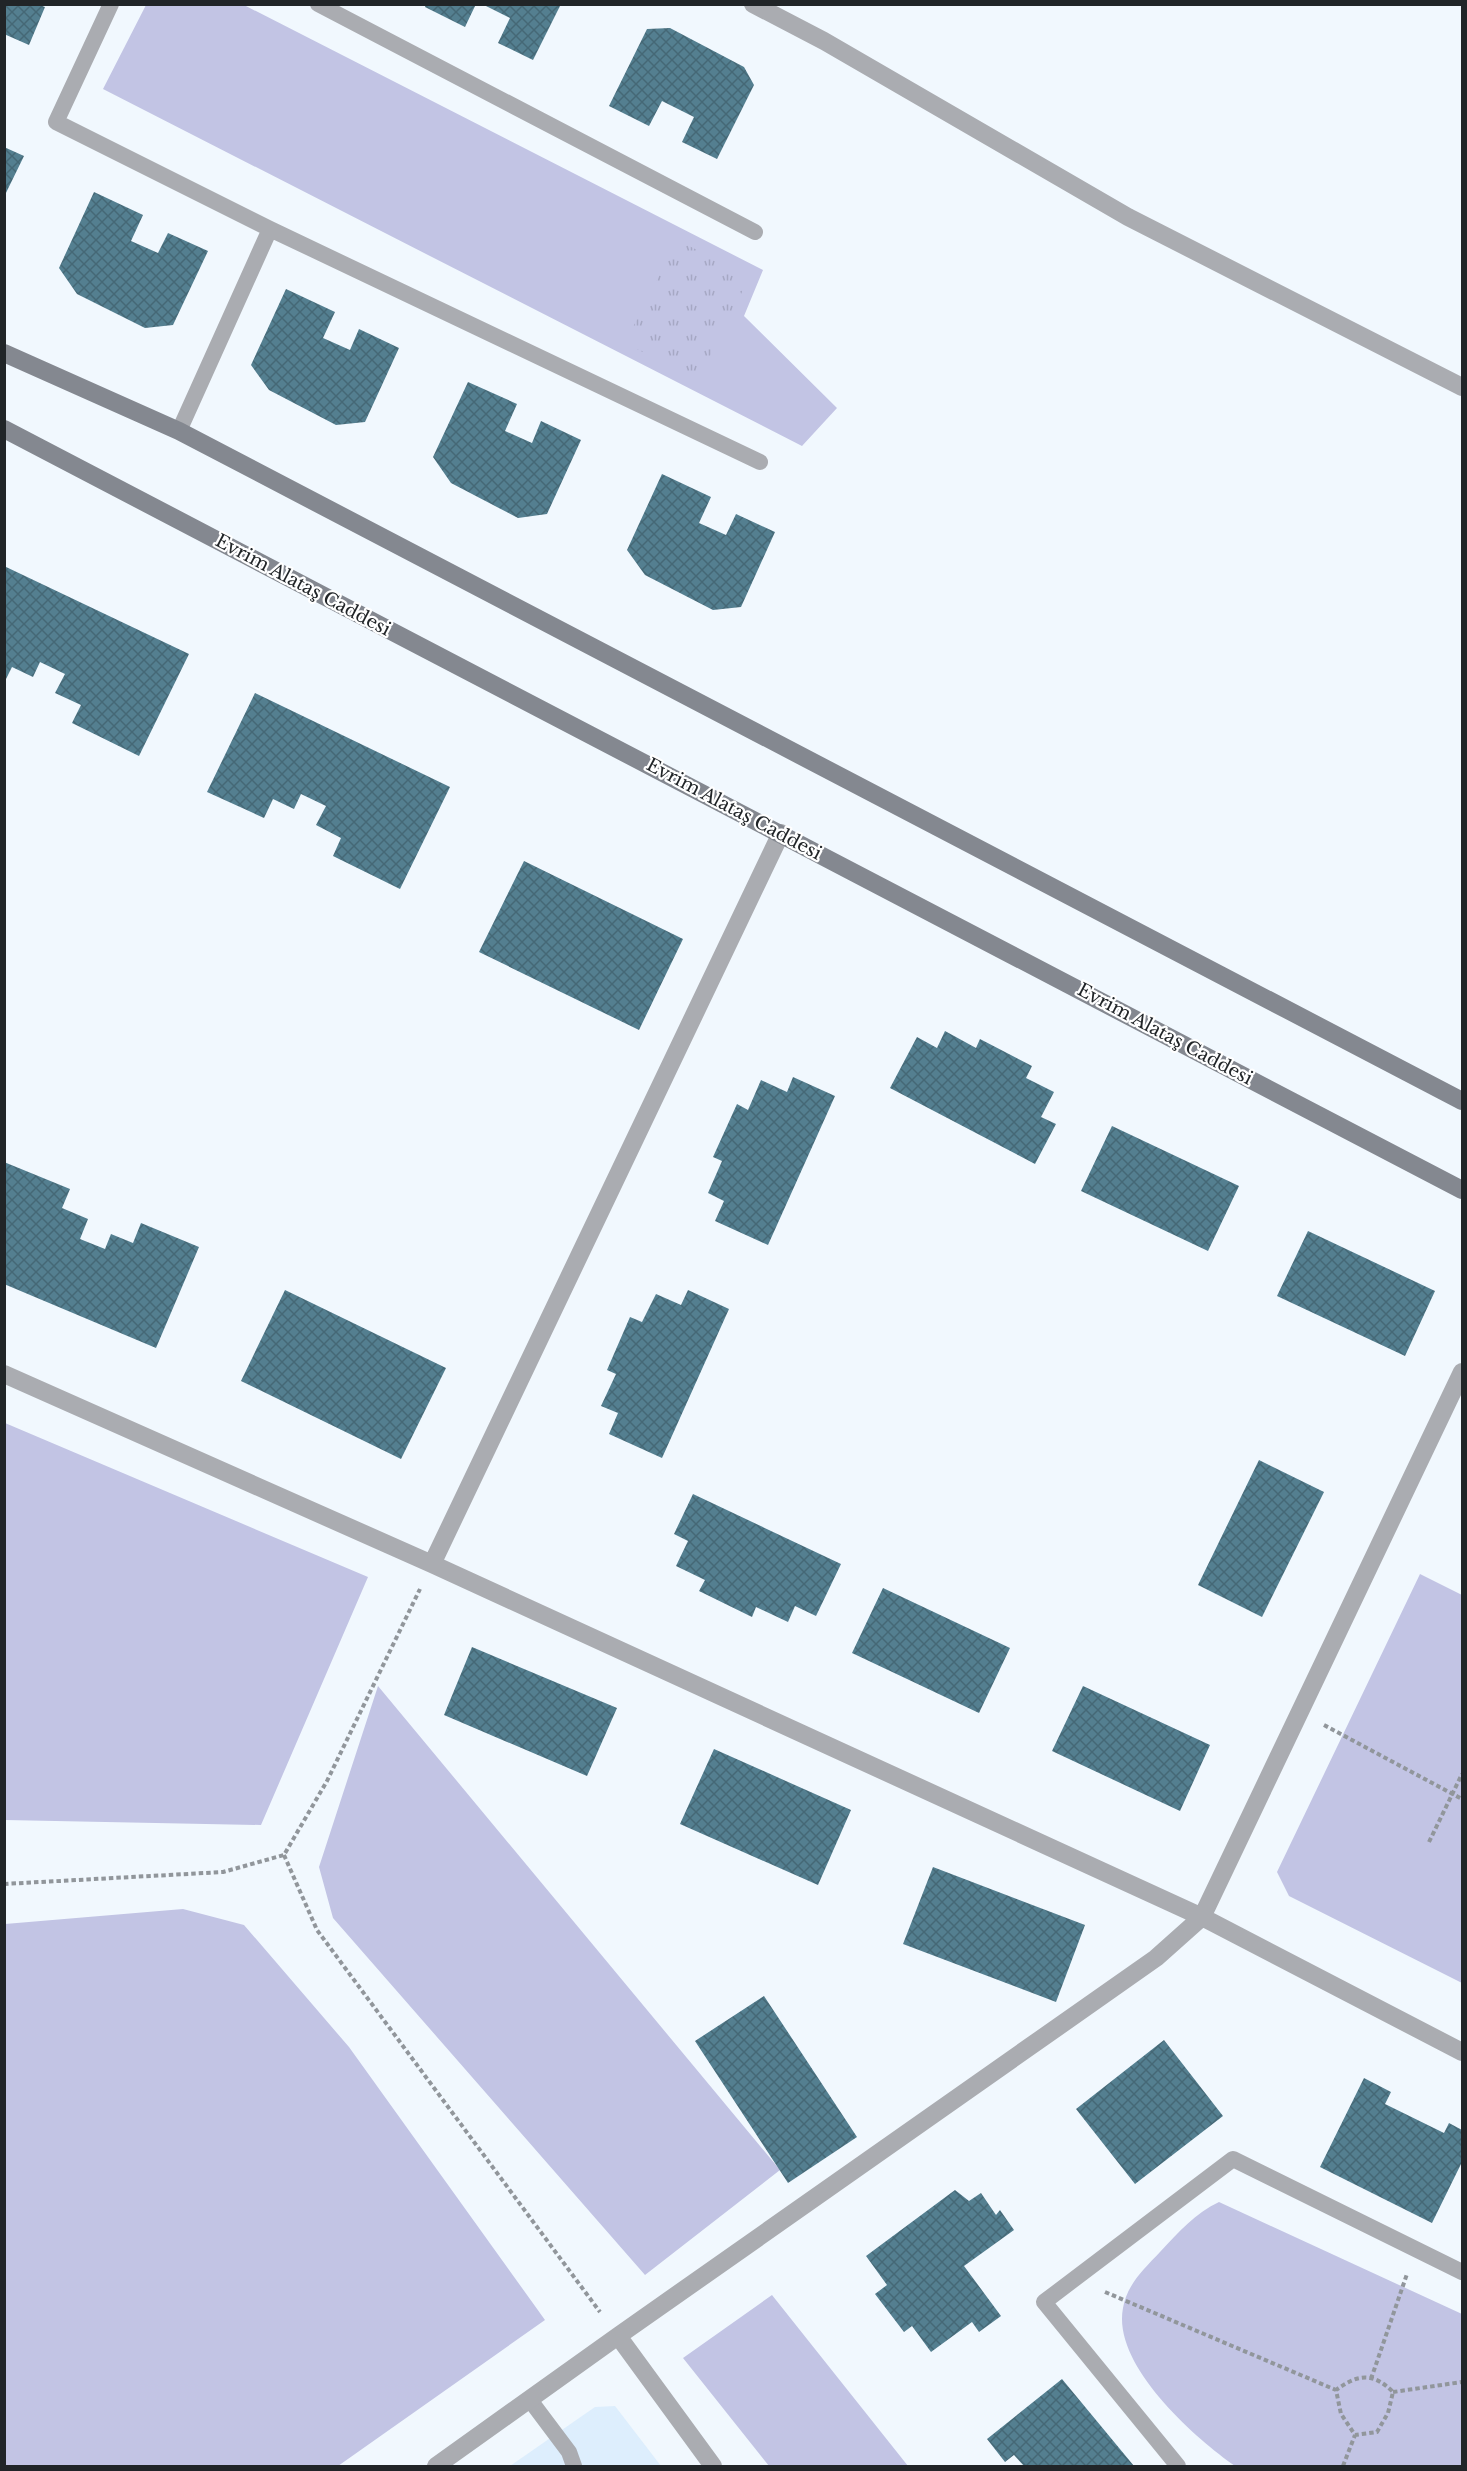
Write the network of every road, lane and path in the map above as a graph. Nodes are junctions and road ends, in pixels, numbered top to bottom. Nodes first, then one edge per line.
1 (111, 4) edge
2 (318, 4) edge
3 (753, 4) edge
4 (270, 229) junction
5 (755, 232) dead end
6 (4, 353) edge
7 (1462, 387) edge
8 (4, 429) edge
9 (178, 431) junction
10 (760, 462) dead end
11 (781, 833) junction
12 (1462, 1101) edge
13 (1462, 1190) edge
14 (1462, 1372) edge
15 (4, 1374) edge
16 (432, 1564) junction
17 (1300, 1712) junction
18 (1462, 1774) edge
19 (1453, 1794) junction
20 (1462, 1799) edge
21 (1429, 1842) dead end
22 (284, 1856) junction
23 (4, 1884) edge
24 (1202, 1917) junction
25 (1462, 2052) edge
26 (1415, 2249) junction
27 (1460, 2265) edge
28 (1074, 2279) junction
29 (618, 2336) junction
30 (1371, 2379) junction
31 (1462, 2382) edge
32 (1336, 2390) junction
33 (1393, 2392) junction
34 (530, 2400) junction
35 (1355, 2435) junction
36 (436, 2466) edge
37 (574, 2466) edge
38 (713, 2466) edge
39 (1178, 2466) edge
40 (1343, 2466) edge

1 - 4 lane
2 - 5 lane
3 - 7 street
4 - 9 lane
4 - 10 lane
6 - 9 main road
8 - 11 main road, Evrim Alataş Caddesi
9 - 12 main road
11 - 13 main road, Evrim Alataş Caddesi
11 - 16 street
14 - 17 street
15 - 16 street
16 - 22 path
16 - 24 street
17 - 19 path
17 - 24 street
18 - 19 path
19 - 20 path
19 - 21 path
22 - 23 path
22 - 29 path
24 - 25 street
24 - 29 street
26 - 27 lane
26 - 28 lane
26 - 30 path
28 - 32 path
28 - 39 lane
29 - 34 street
29 - 38 street
30 - 32 path
30 - 33 path
31 - 33 path
32 - 35 path
33 - 35 path
34 - 36 street
34 - 37 lane
35 - 40 path

